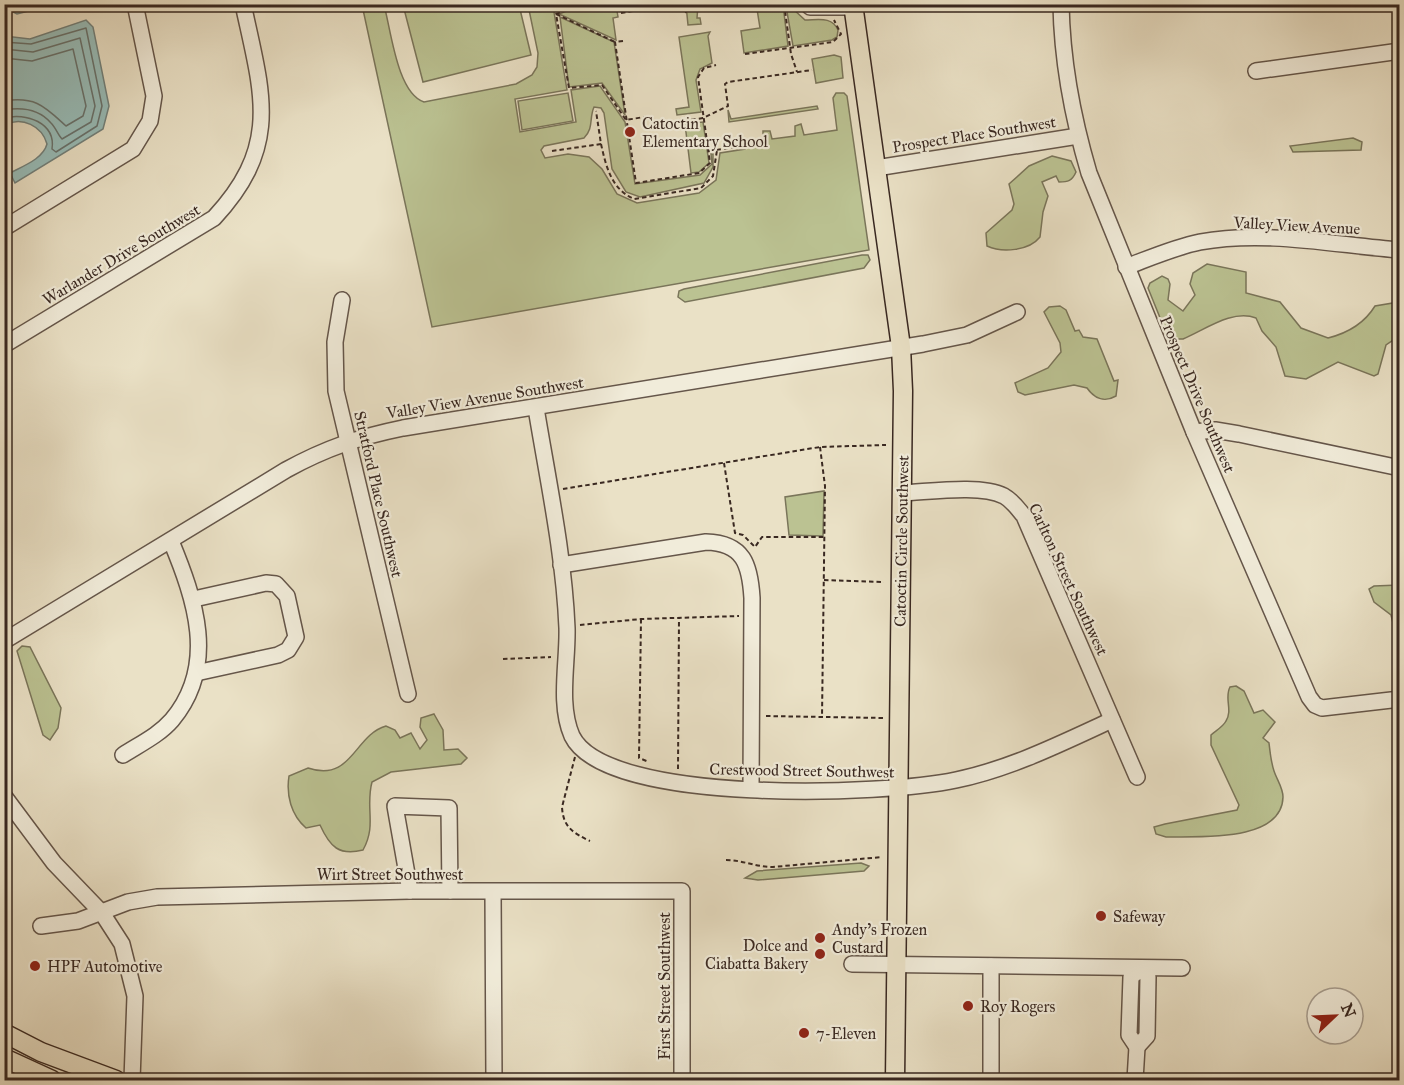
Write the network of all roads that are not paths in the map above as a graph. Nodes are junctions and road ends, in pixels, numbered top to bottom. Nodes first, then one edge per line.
1 (135, 4) edge
2 (243, 4) edge
3 (807, 4) edge
4 (1061, 4) edge
5 (853, 6) edge
6 (1400, 51) edge
7 (1256, 71) dead end
8 (1078, 136) junction
9 (876, 168) junction
10 (4, 228) edge
11 (1400, 250) edge
12 (1125, 267) junction
13 (342, 300) dead end
14 (1017, 312) dead end
15 (4, 345) edge
16 (901, 347) junction
17 (536, 408) junction
18 (1194, 432) junction
19 (349, 440) junction
20 (1400, 468) edge
21 (902, 493) junction
22 (171, 541) junction
23 (561, 565) junction
24 (194, 599) junction
25 (4, 641) edge
26 (196, 673) junction
27 (408, 694) dead end
28 (1400, 699) edge
29 (1112, 720) junction
30 (123, 755) dead end
31 (1137, 777) dead end
32 (751, 789) junction
33 (898, 790) junction
34 (4, 796) edge
35 (410, 891) junction
36 (450, 891) junction
37 (682, 891) joint
38 (494, 892) junction
39 (102, 913) junction
40 (41, 926) dead end
41 (852, 964) dead end
42 (897, 965) junction
43 (992, 966) junction
44 (1142, 968) junction
45 (1182, 968) dead end
46 (4, 1033) edge
47 (4, 1058) edge
48 (52, 1080) edge
49 (116, 1080) edge
50 (132, 1080) edge
51 (494, 1080) edge
52 (682, 1080) edge
53 (895, 1080) edge
54 (991, 1080) edge
55 (1136, 1080) edge

1 - 10 street
2 - 15 street, Warlander Drive Southwest
3 - 5 street
4 - 8 street, Prospect Drive Southwest
5 - 9 main road, Catoctin Circle Southwest
6 - 7 street
8 - 9 street, Prospect Place Southwest
8 - 12 street, Prospect Drive Southwest
9 - 16 main road, Catoctin Circle Southwest
11 - 12 street, Valley View Avenue
12 - 18 street, Prospect Drive Southwest
13 - 19 street, Stratford Place Southwest
14 - 16 street, Valley View Avenue Southwest
16 - 17 street, Valley View Avenue Southwest
16 - 21 main road, Catoctin Circle Southwest
17 - 19 street, Valley View Avenue Southwest
17 - 23 street, Crestwood Street Southwest
18 - 20 street
18 - 28 street, Prospect Drive Southwest
19 - 22 street, Valley View Avenue Southwest
19 - 27 street, Stratford Place Southwest
21 - 29 street, Carlton Street Southwest
21 - 33 main road, Catoctin Circle Southwest
22 - 24 street
22 - 25 street, Valley View Avenue Southwest
23 - 32 street, Crestwood Street Southwest
23 - 32 street
24 - 26 street
24 - 26 street
26 - 30 street
29 - 31 street, Carlton Street Southwest
29 - 33 street, Crestwood Street Southwest
32 - 33 street, Crestwood Street Southwest
33 - 42 main road, Catoctin Circle Southwest
34 - 39 street
35 - 36 street, Wirt Street Southwest
35 - 36 street
35 - 39 street, Wirt Street Southwest
36 - 38 street, Wirt Street Southwest
37 - 38 street, Wirt Street Southwest
37 - 52 street, First Street Southwest
38 - 51 street
39 - 40 street, Wirt Street Southwest
39 - 50 street
41 - 42 street
42 - 43 street
42 - 53 main road, Catoctin Circle Southwest
43 - 44 street
43 - 54 street
44 - 45 street
44 - 55 street
46 - 49 main road
47 - 48 main road

